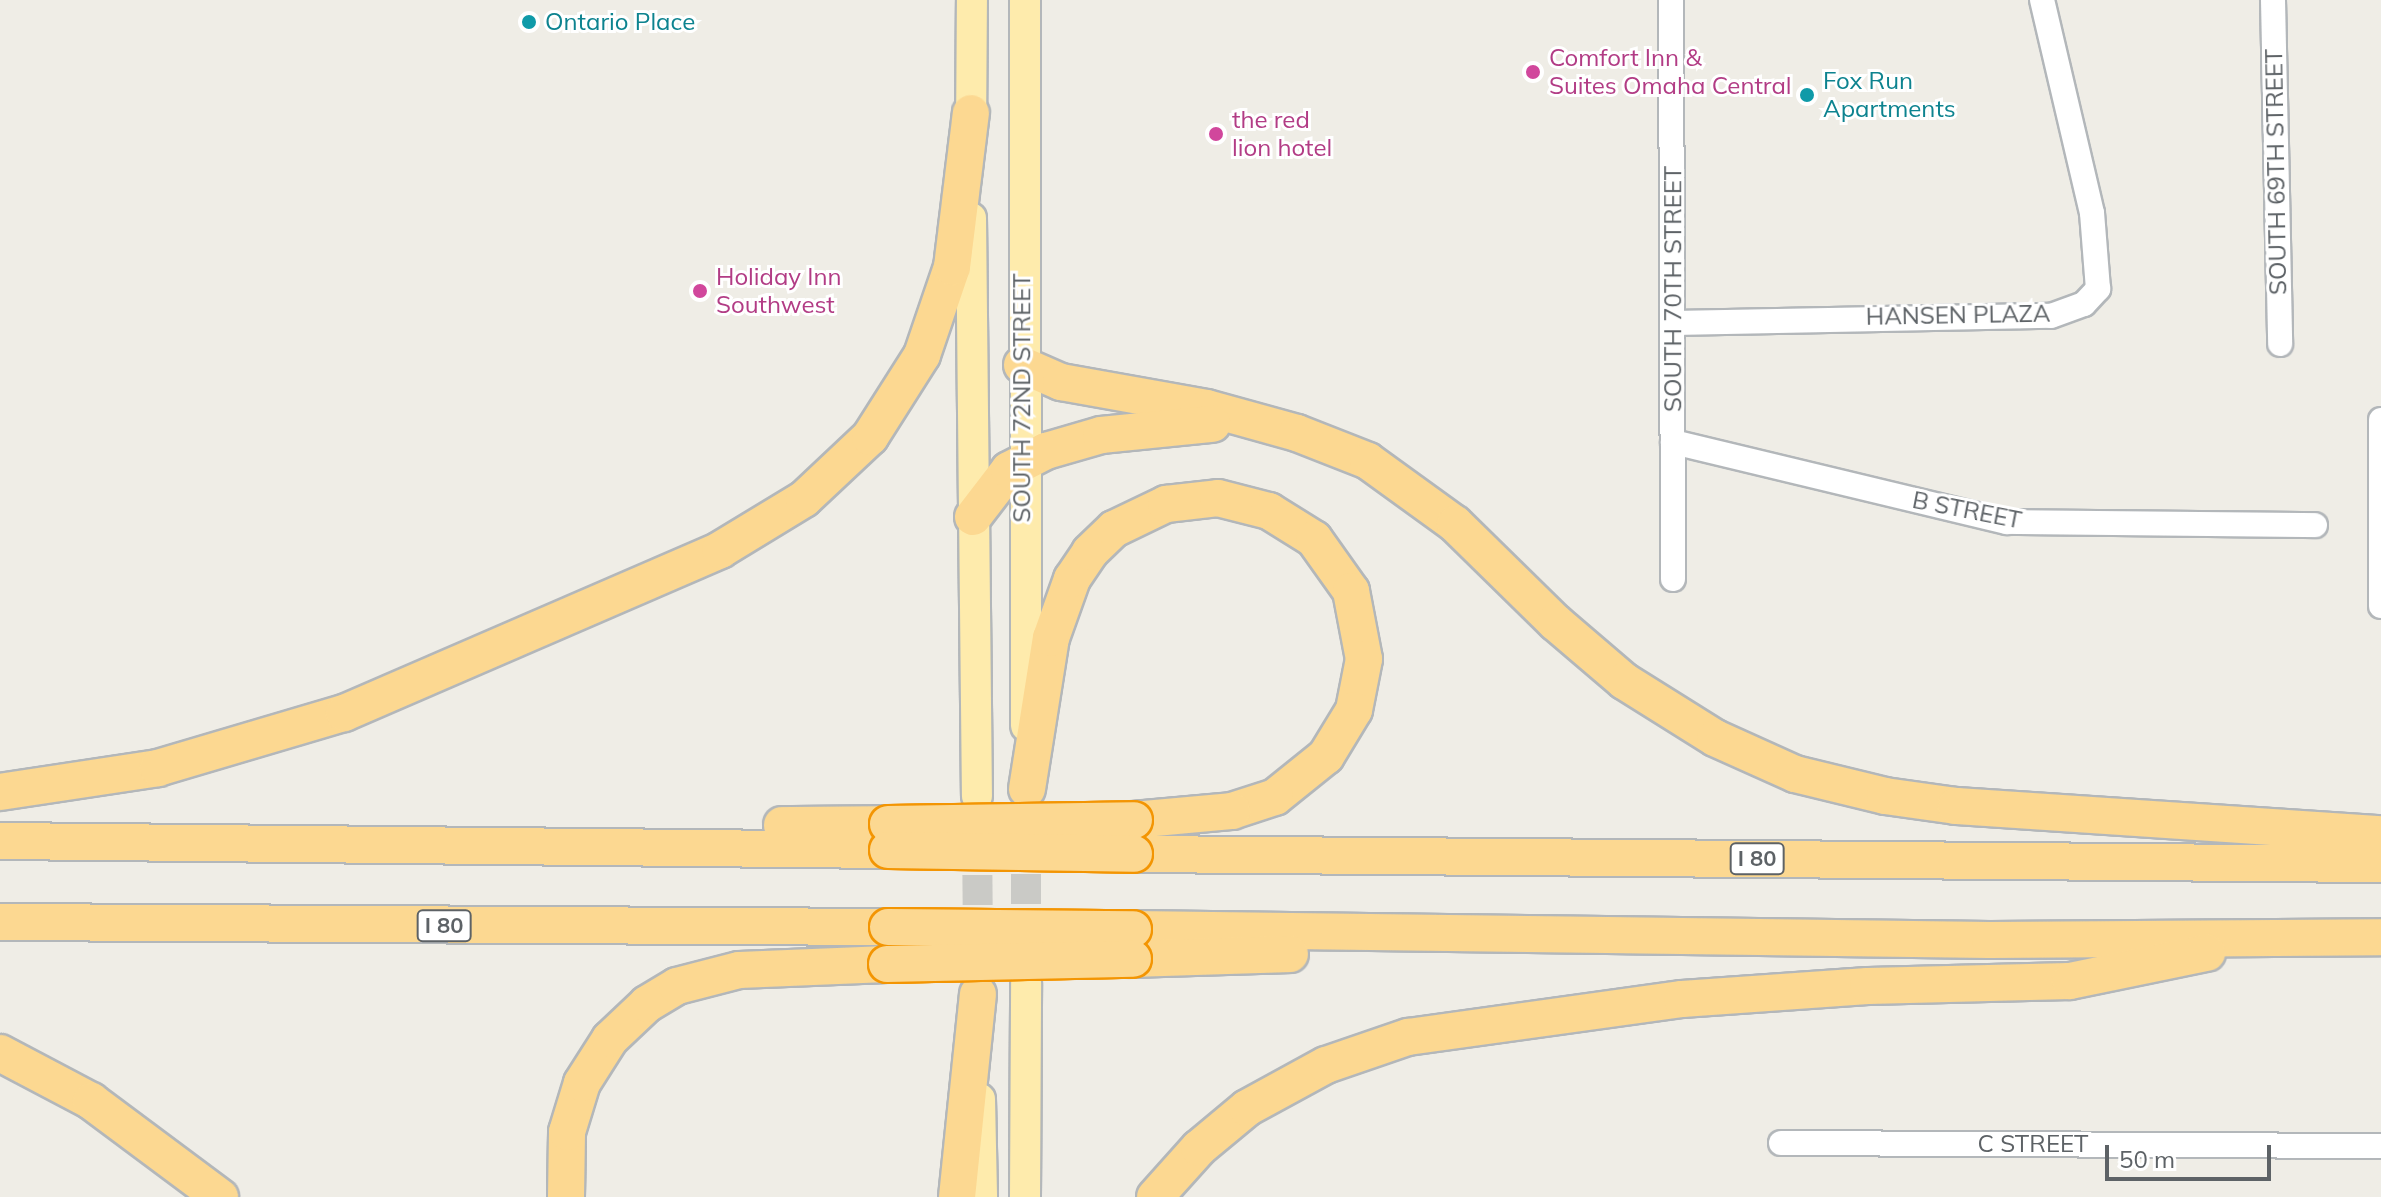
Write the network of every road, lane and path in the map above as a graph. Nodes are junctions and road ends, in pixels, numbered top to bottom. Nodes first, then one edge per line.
1 (972, 0) edge
2 (1025, 0) edge
3 (1671, 0) edge
4 (2042, 0) edge
5 (2273, 0) edge
6 (971, 113) junction
7 (1673, 323) junction
8 (2280, 344) dead end
9 (1022, 365) junction
10 (2381, 420) edge
11 (1261, 424) junction
12 (1673, 442) junction
13 (1022, 461) junction
14 (973, 517) junction
15 (2315, 525) dead end
16 (1673, 579) dead end
17 (2381, 606) edge
18 (0, 792) edge
19 (1027, 792) joint
20 (977, 796) tunnel mouth
21 (2381, 834) edge
22 (1134, 837) junction
23 (0, 841) edge
24 (2381, 864) edge
25 (0, 922) edge
26 (2296, 936) junction
27 (2381, 937) edge
28 (1133, 944) junction
29 (1026, 983) tunnel mouth
30 (978, 989) joint
31 (0, 1053) edge
32 (1781, 1143) dead end
33 (2381, 1146) edge
34 (220, 1197) edge
35 (566, 1197) edge
36 (957, 1197) edge
37 (982, 1197) edge
38 (1025, 1197) edge
39 (1155, 1197) edge

1 - 6 main road, SOUTH 72ND STREET
2 - 9 main road, SOUTH 72ND STREET
3 - 7 street, SOUTH 70TH STREET
4 - 7 street, HANSEN PLAZA
5 - 8 street, SOUTH 69TH STREET
6 - 14 main road, SOUTH 72ND STREET
6 - 18 highway
7 - 12 street, SOUTH 70TH STREET
9 - 11 highway
9 - 13 main road, SOUTH 72ND STREET
10 - 17 street
11 - 13 highway
11 - 21 highway
12 - 15 street, B STREET
12 - 16 street, SOUTH 70TH STREET
13 - 14 highway
13 - 19 main road, SOUTH 72ND STREET
14 - 20 main road, SOUTH 72ND STREET
19 - 22 highway
22 - 23 highway, I 80, bridge
22 - 24 highway, I 80
25 - 28 highway, I 80, bridge
26 - 27 highway, I 80
26 - 28 highway, I 80
26 - 39 highway
28 - 35 highway, bridge
29 - 38 main road
30 - 36 highway
30 - 37 main road
31 - 34 highway
32 - 33 street, C STREET

